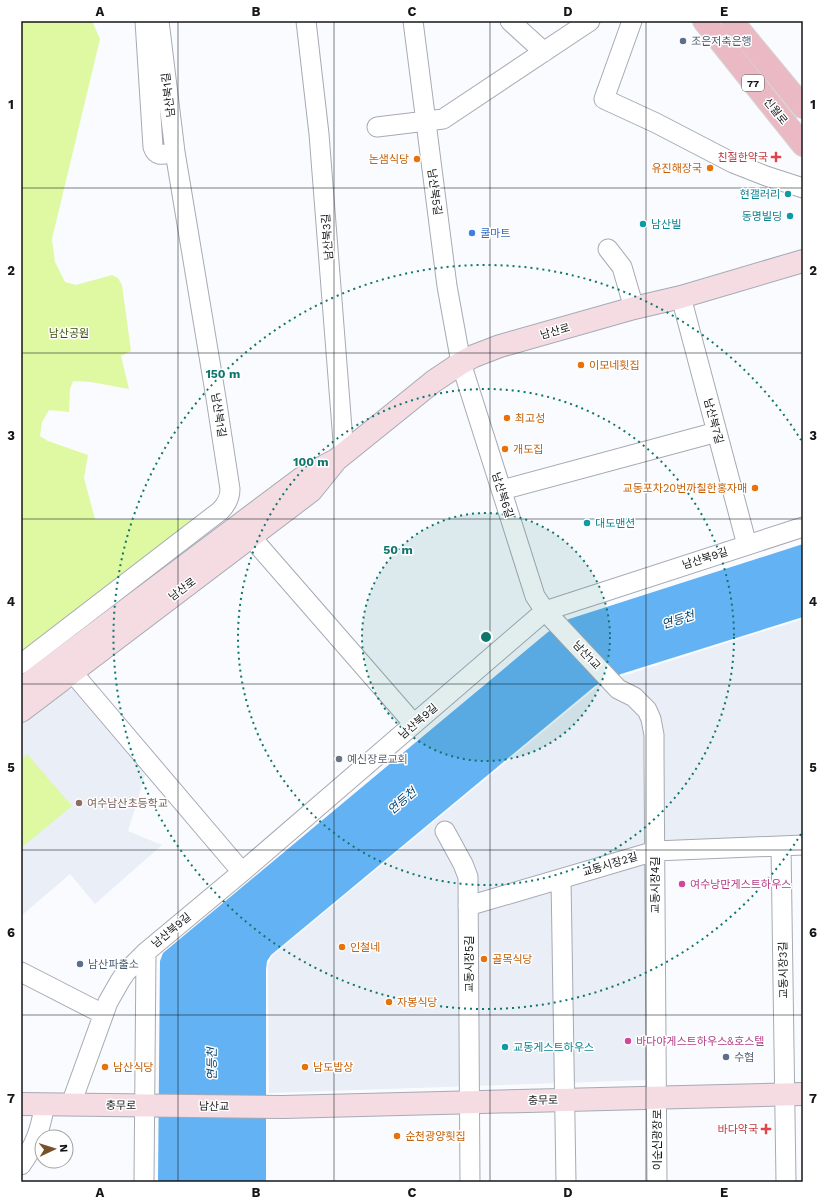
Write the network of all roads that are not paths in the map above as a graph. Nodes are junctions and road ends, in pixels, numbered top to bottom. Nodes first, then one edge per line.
1 (145, 21) edge
2 (159, 21) edge
3 (306, 21) edge
4 (413, 21) edge
5 (510, 21) edge
6 (590, 21) edge
7 (632, 21) edge
8 (704, 21) edge
9 (732, 21) edge
10 (544, 52) junction
11 (803, 107) edge
12 (425, 121) junction
13 (377, 127) dead end
14 (803, 145) edge
15 (175, 152) junction
16 (803, 188) edge
17 (608, 249) dead end
18 (803, 261) edge
19 (681, 297) junction
20 (634, 308) junction
21 (461, 363) junction
22 (717, 432) junction
23 (340, 457) junction
24 (502, 490) junction
25 (803, 527) edge
26 (251, 537) junction
27 (747, 545) junction
28 (550, 616) junction
29 (21, 664) edge
30 (72, 672) junction
31 (21, 689) edge
32 (618, 689) joint
33 (21, 711) edge
34 (414, 724) junction
35 (445, 831) dead end
36 (803, 845) edge
37 (781, 846) junction
38 (655, 851) junction
39 (242, 872) junction
40 (561, 879) junction
41 (468, 906) junction
42 (146, 952) junction
43 (21, 972) edge
44 (103, 1014) junction
45 (794, 1094) edge
46 (657, 1098) junction
47 (564, 1100) junction
48 (470, 1102) junction
49 (21, 1104) edge
50 (45, 1104) junction
51 (71, 1104) junction
52 (145, 1105) junction
53 (282, 1107) joint
54 (21, 1165) edge
55 (144, 1182) edge
56 (470, 1182) edge
57 (566, 1182) edge
58 (658, 1182) edge
59 (786, 1182) edge

1 - 15 street
2 - 15 street, 남산북1길
3 - 23 street, 남산북3길
4 - 12 street, 남산북5길
5 - 10 street
6 - 10 street
7 - 16 street
8 - 14 main road, 신월로 / 77
9 - 11 main road, 77
10 - 12 street
12 - 13 street
12 - 21 street, 남산북5길
15 - 29 street, 남산북1길
17 - 20 street
18 - 19 street, 남산로
19 - 20 street, 남산로
19 - 22 street, 남산북7길
20 - 21 street, 남산로
21 - 23 street, 남산로
21 - 24 street, 남산북6길
22 - 24 street
22 - 27 street, 남산북7길
23 - 26 street, 남산로
23 - 31 street, 남산로
24 - 28 street, 남산북6길
25 - 27 street, 남산북9길
26 - 30 street, 남산로
26 - 34 street
27 - 28 street, 남산북9길
28 - 32 street, 남산1교
28 - 34 street, 남산북9길
30 - 33 street, 남산로
30 - 39 street
32 - 38 street, 교동시장4길
34 - 39 street, 남산북9길
35 - 41 street, 교동시장5길
36 - 37 street, 교동시장2길
37 - 38 street, 교동시장2길
37 - 45 street, 교동시장3길
38 - 40 street, 교동시장2길
38 - 46 street, 교동시장4길
39 - 42 street, 남산북9길
40 - 41 street, 교동시장2길
40 - 47 street
41 - 48 street, 교동시장5길
42 - 44 street
42 - 52 street, 남산북9길
43 - 44 street
44 - 51 street
45 - 46 street, 충무로
45 - 59 street, 교동시장3길
46 - 47 street, 충무로
46 - 58 street, 이순신광장로
47 - 48 street, 충무로
47 - 57 street
48 - 53 street, 충무로
48 - 56 street, 교동시장5길
49 - 50 street, 충무로
50 - 51 street, 충무로
50 - 54 street
51 - 52 street, 충무로
52 - 53 street, 남산교
52 - 55 street, 충무로

